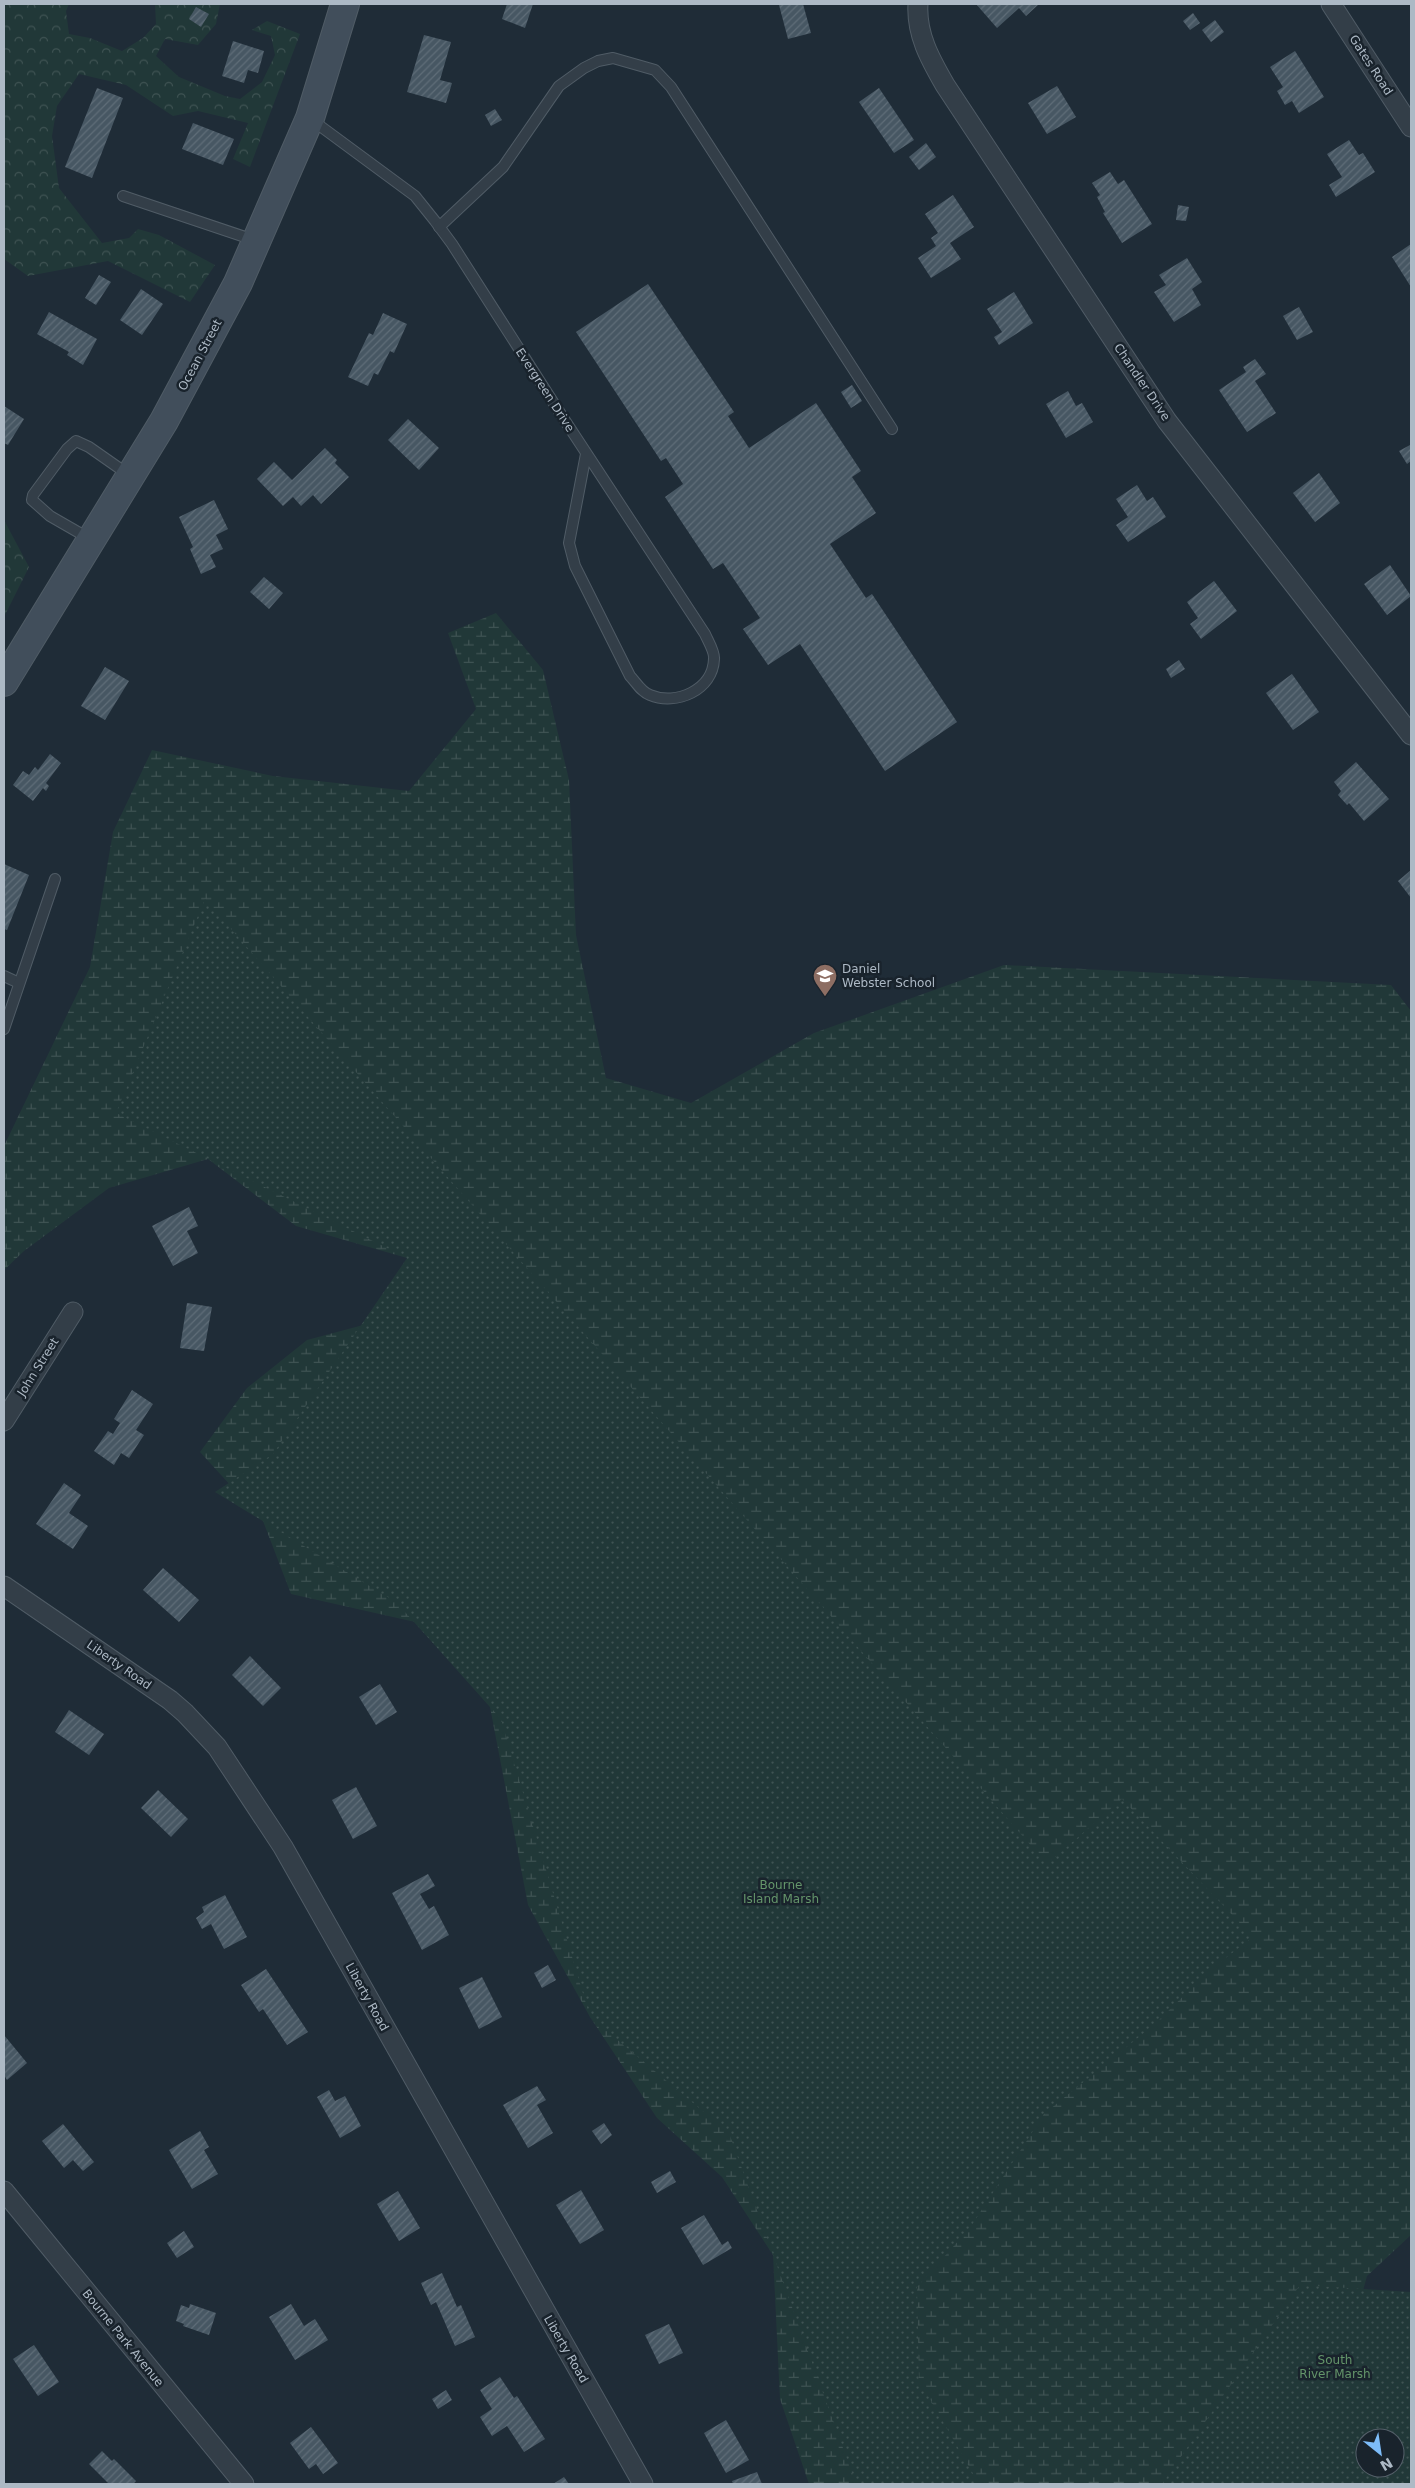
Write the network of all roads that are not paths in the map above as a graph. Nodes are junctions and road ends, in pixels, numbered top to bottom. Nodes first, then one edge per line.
1 (345, 4) edge
2 (918, 4) edge
3 (1331, 4) edge
4 (310, 118) junction
5 (1411, 127) edge
6 (123, 196) dead end
7 (439, 227) junction
8 (258, 241) junction
9 (892, 429) dead end
10 (586, 454) junction
11 (130, 475) junction
12 (91, 539) junction
13 (5, 678) edge
14 (1411, 735) edge
15 (55, 878) dead end
16 (4, 976) edge
17 (19, 983) junction
18 (4, 1029) edge
19 (73, 1312) dead end
20 (4, 1422) edge
21 (4, 1586) edge
22 (4, 2191) edge
23 (244, 2484) edge
24 (643, 2484) edge

1 - 4 main road, Ocean Street
2 - 14 street, Chandler Drive
3 - 5 street, Gates Road
4 - 7 lane, Evergreen Drive
4 - 8 main road, Ocean Street
6 - 8 lane
7 - 9 lane
7 - 10 lane, Evergreen Drive
8 - 11 main road, Ocean Street
10 - 10 lane, Evergreen Drive
11 - 12 main road, Ocean Street
11 - 12 lane
12 - 13 main road, Ocean Street
15 - 17 lane
16 - 17 lane
17 - 18 lane
19 - 20 street, John Street
21 - 24 street, Liberty Road
22 - 23 street, Bourne Park Avenue

